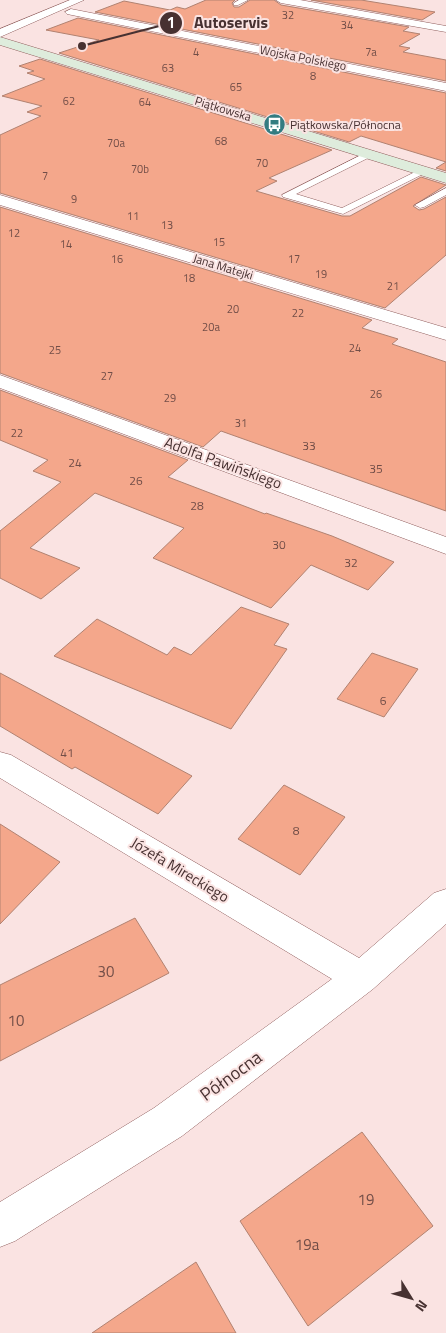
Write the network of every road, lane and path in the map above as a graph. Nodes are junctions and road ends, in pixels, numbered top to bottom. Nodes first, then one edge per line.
1 (79, 0) edge
2 (245, 0) edge
3 (281, 0) edge
4 (236, 4) dead end
5 (71, 12) dead end
6 (446, 28) edge
7 (0, 33) edge
8 (0, 41) edge
9 (446, 87) edge
10 (369, 154) junction
11 (424, 171) junction
12 (446, 178) edge
13 (446, 191) edge
14 (0, 200) edge
15 (420, 205) dead end
16 (446, 334) edge
17 (0, 381) edge
18 (446, 546) edge
19 (0, 764) edge
20 (446, 903) edge
21 (360, 978) junction
22 (0, 1226) edge

1 - 7 street
2 - 4 lane
3 - 6 street
5 - 9 street, Wojska Polskiego
8 - 10 main road, Piątkowska
10 - 11 main road, Piątkowska
10 - 11 lane
11 - 12 main road, Piątkowska
13 - 15 lane
14 - 16 street, Jana Matejki
17 - 18 street, Adolfa Pawińskiego
19 - 21 street, Józefa Mireckiego
20 - 21 street, Północna
21 - 22 street, Północna

